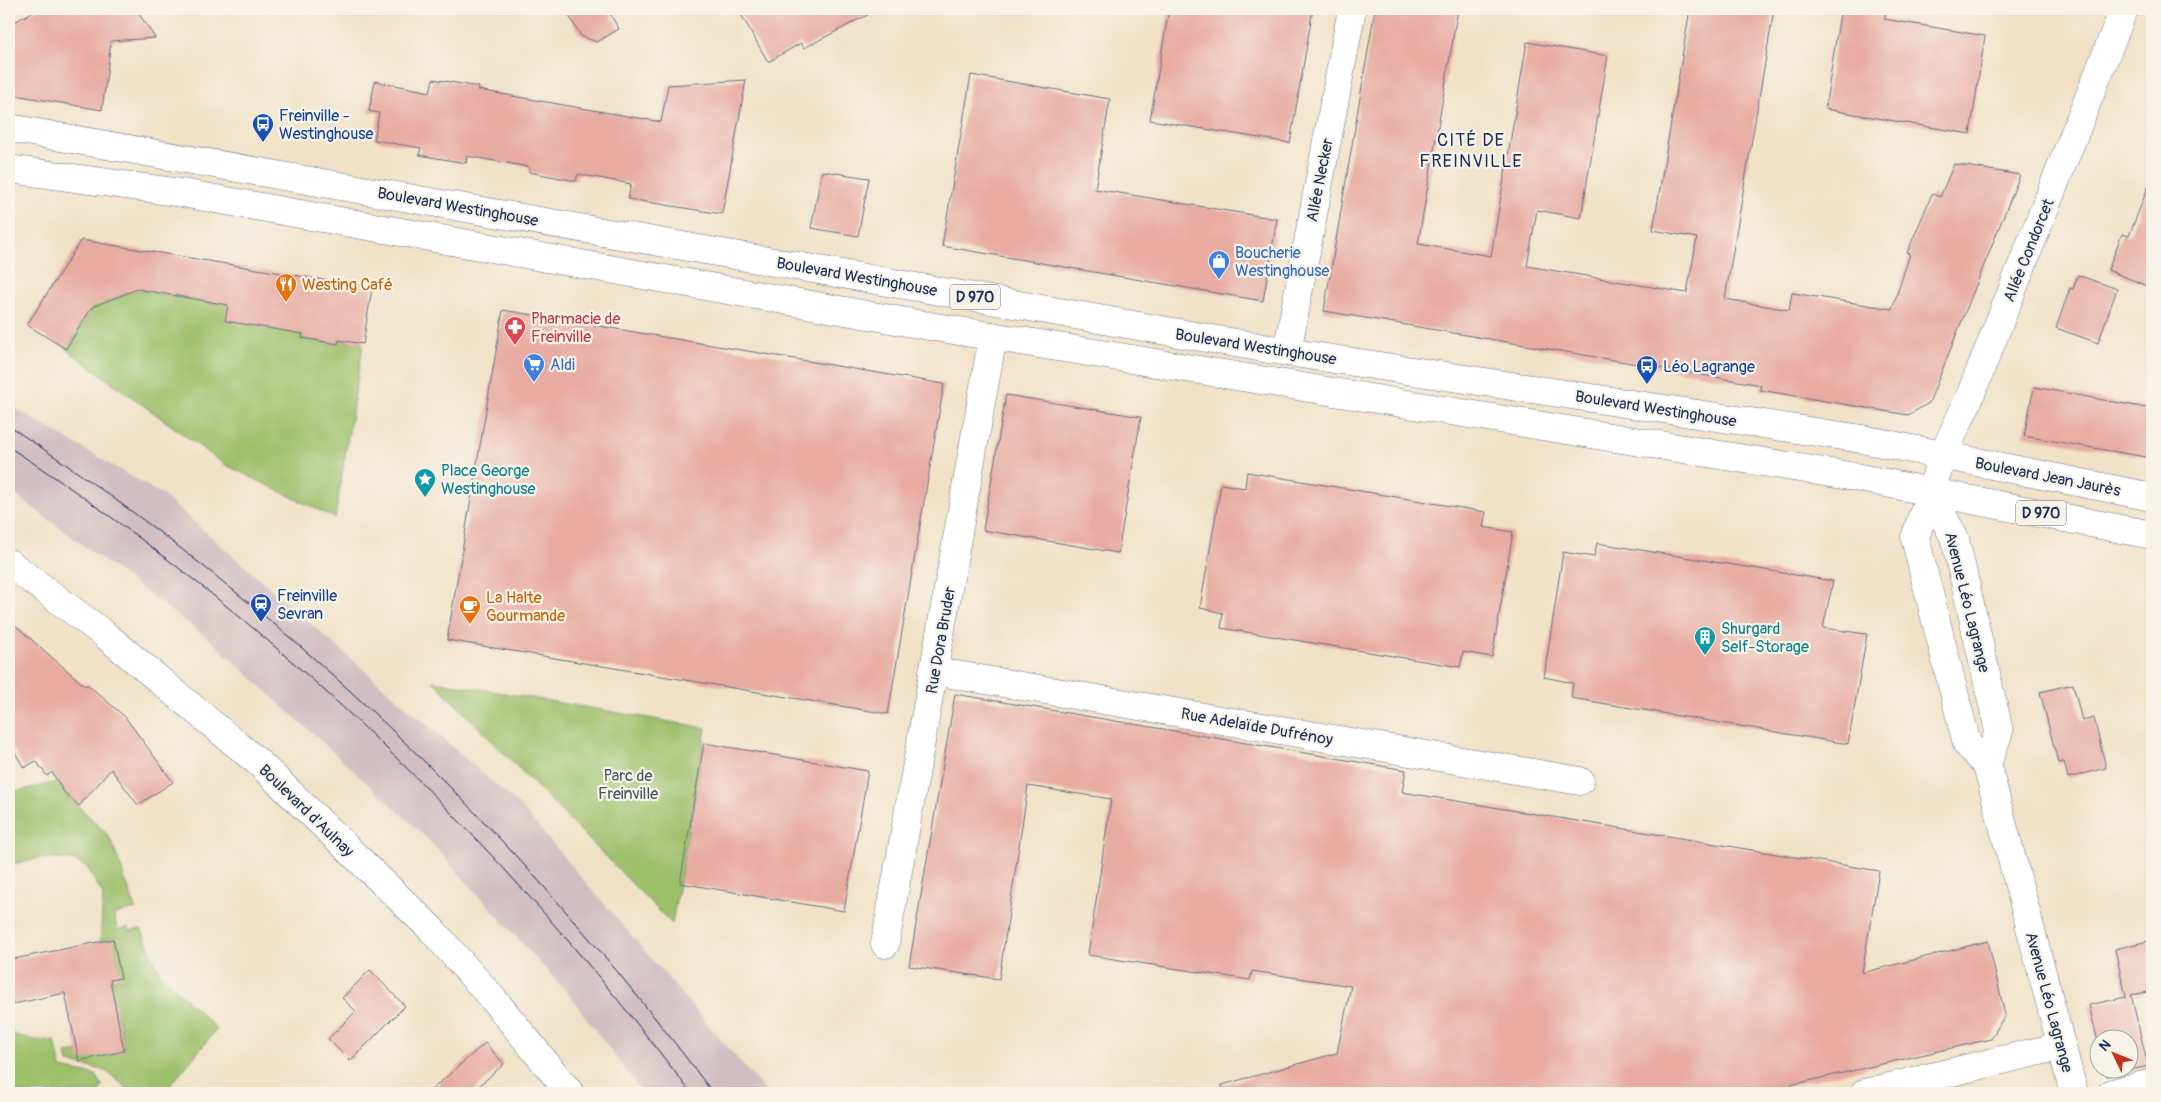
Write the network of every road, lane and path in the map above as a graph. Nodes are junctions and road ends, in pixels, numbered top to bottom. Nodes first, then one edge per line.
1 (1352, 9) edge
2 (2124, 9) edge
3 (9, 128) edge
4 (9, 169) edge
5 (993, 336) junction
6 (1287, 352) junction
7 (1943, 455) junction
8 (1930, 491) junction
9 (2152, 497) edge
10 (2152, 535) edge
11 (9, 563) edge
12 (933, 671) junction
13 (1987, 765) junction
14 (1580, 781) dead end
15 (885, 944) dead end
16 (2061, 1046) junction
17 (2152, 1083) edge
18 (570, 1093) edge
19 (1864, 1093) edge
20 (2074, 1093) edge
21 (2112, 1093) edge

1 - 6 main road, Allée Necker
2 - 7 main road, Allée Condorcet
3 - 6 main road, Boulevard Westinghouse / D 970
4 - 5 main road, Boulevard Westinghouse / D 970
5 - 8 main road, Boulevard Westinghouse / D 970
5 - 12 main road, Rue Dora Bruder
6 - 7 main road, Boulevard Westinghouse / D 970
7 - 8 main road, Allée Condorcet
7 - 9 main road, Boulevard Jean Jaurès / D 970
8 - 10 main road, D 970
8 - 13 main road, Avenue Léo Lagrange
8 - 13 main road, Avenue Léo Lagrange
11 - 18 main road, Boulevard d'Aulnay
12 - 14 main road, Rue Adelaïde Dufrénoy
12 - 15 main road, Rue Dora Bruder
13 - 16 main road, Avenue Léo Lagrange
16 - 19 main road
16 - 20 main road, Avenue Léo Lagrange
17 - 21 main road

